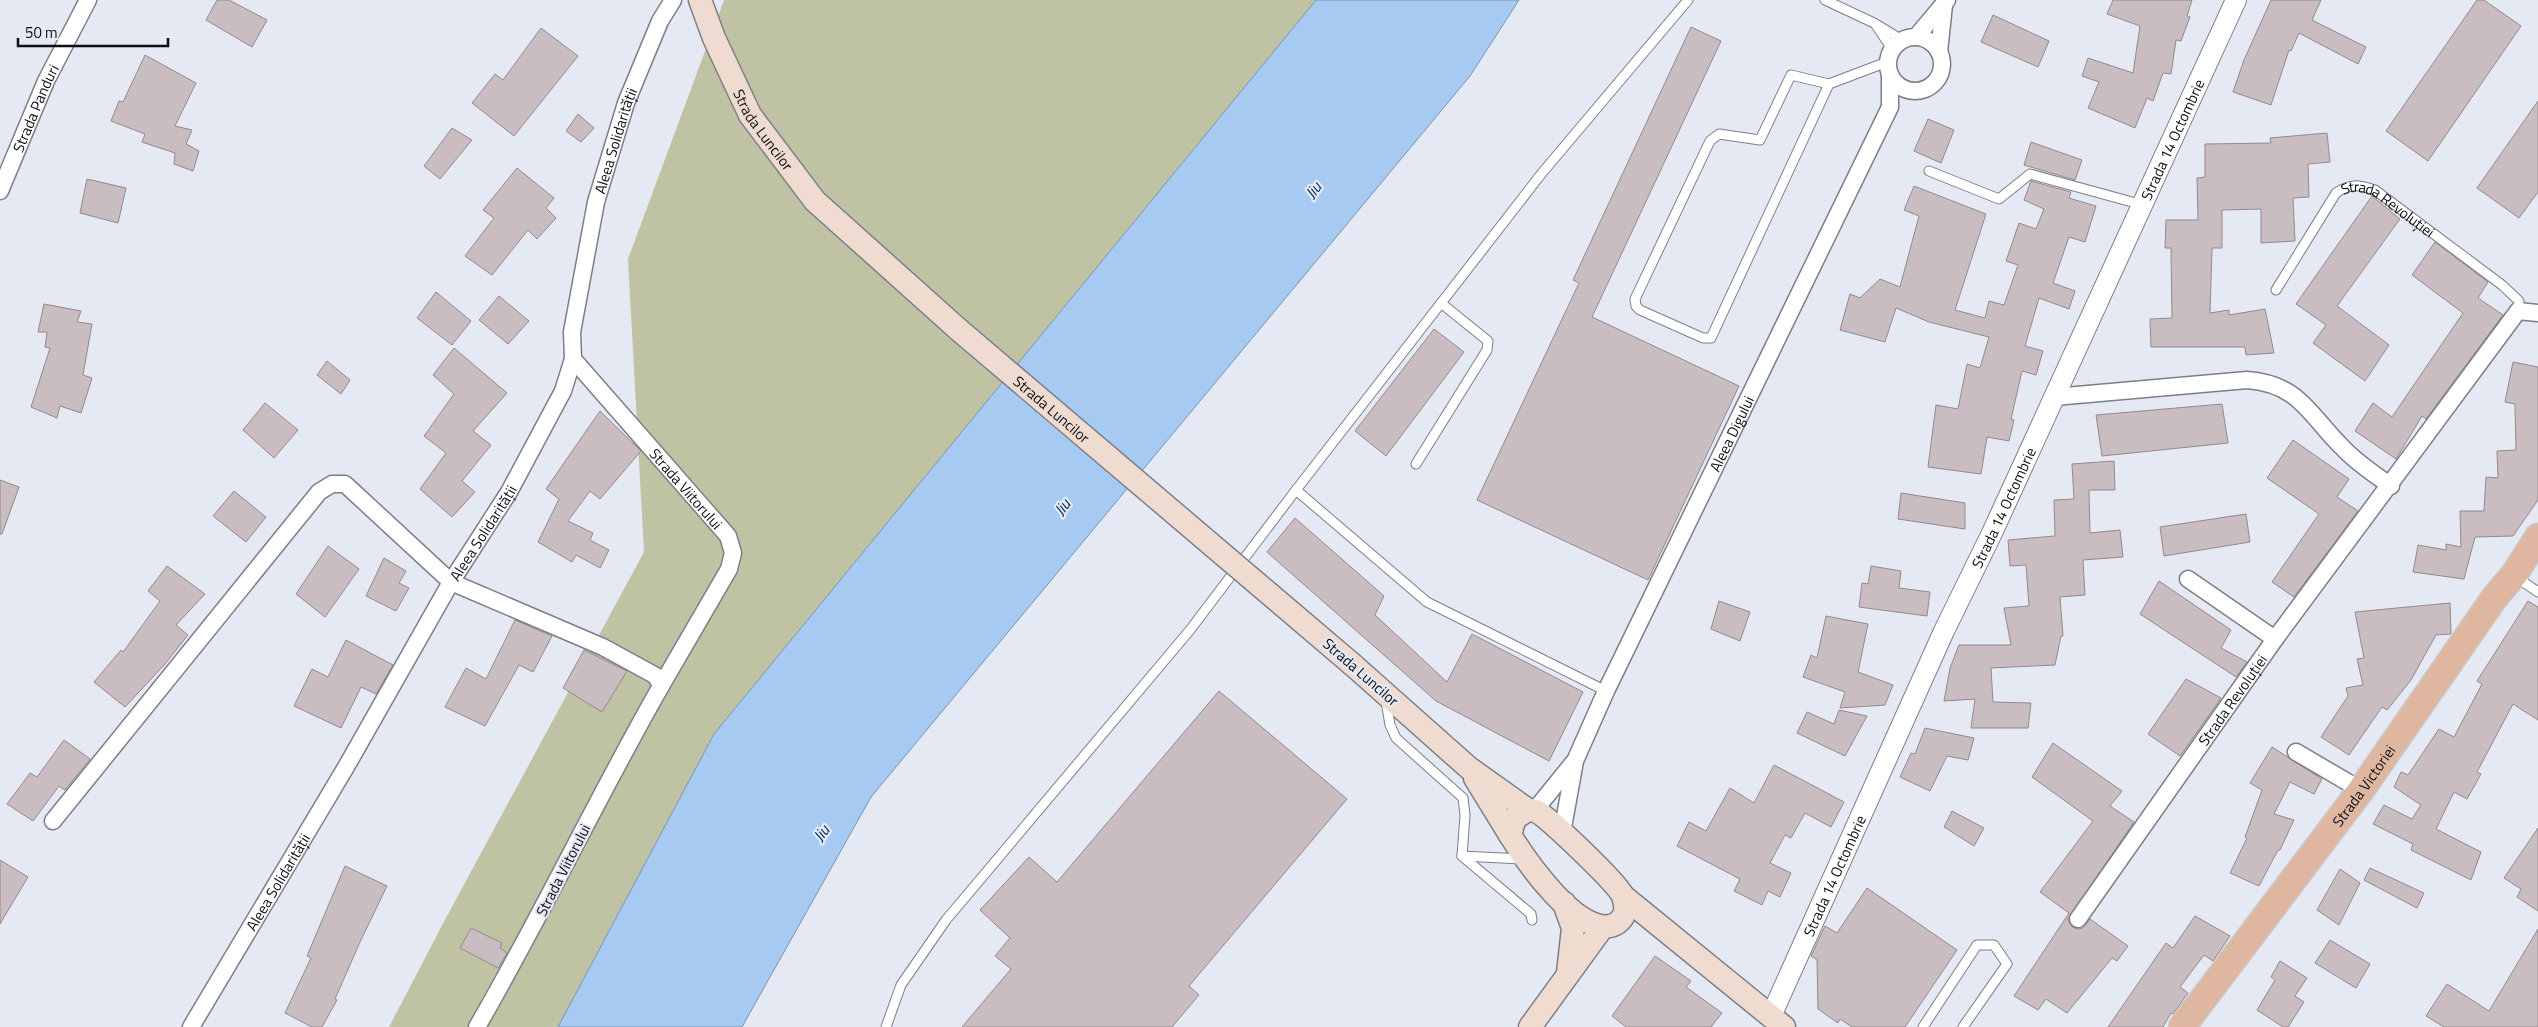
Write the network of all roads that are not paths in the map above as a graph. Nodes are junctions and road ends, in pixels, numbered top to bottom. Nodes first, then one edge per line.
1 (88, 0) edge
2 (673, 0) edge
3 (700, 0) edge
4 (713, 0) edge
5 (1688, 0) edge
6 (1825, 0) edge
7 (2236, 0) edge
8 (1945, 2) edge
9 (1874, 23) junction
10 (714, 38) junction
11 (1939, 52) junction
12 (1898, 53) junction
13 (1829, 84) junction
14 (1927, 88) junction
15 (1890, 107) junction
16 (1929, 171) dead end
17 (0, 191) edge
18 (2143, 205) junction
19 (2276, 290) dead end
20 (1441, 303) junction
21 (2518, 311) junction
22 (2538, 314) edge
23 (573, 359) junction
24 (2054, 397) junction
25 (1416, 464) dead end
26 (2391, 486) junction
27 (1296, 490) junction
28 (2538, 537) edge
29 (2513, 576) junction
30 (2188, 579) dead end
31 (452, 582) junction
32 (2538, 592) edge
33 (2275, 639) junction
34 (661, 686) junction
35 (1606, 692) junction
36 (1385, 693) junction
37 (2296, 752) dead end
38 (1575, 761) junction
39 (1469, 768) junction
40 (2361, 790) junction
41 (1531, 810) junction
42 (54, 821) dead end
43 (1562, 833) junction
44 (1510, 835) junction
45 (1462, 856) junction
46 (1524, 859) junction
47 (1623, 896) junction
48 (1564, 903) junction
49 (2078, 919) dead end
50 (1532, 920) dead end
51 (1611, 924) junction
52 (1678, 942) junction
53 (1568, 975) junction
54 (1777, 1022) edge
55 (191, 1027) edge
56 (477, 1027) edge
57 (886, 1027) edge
58 (1530, 1027) edge
59 (1923, 1027) edge
60 (1963, 1027) edge
61 (2182, 1027) edge

1 - 17 street, Strada Panduri
2 - 23 street, Aleea Solidarității
3 - 10 main road, Strada Luncilor
4 - 10 main road
5 - 20 lane
6 - 9 lane
7 - 18 street, Strada 14 Octombrie
8 - 11 street
8 - 12 street
9 - 12 lane
9 - 12 lane
10 - 36 main road, Strada Luncilor, bridge
11 - 12 street
11 - 14 street
12 - 13 lane
12 - 14 street
12 - 15 street, Aleea Digului
13 - 13 lane
14 - 15 street
15 - 35 street, Aleea Digului
16 - 18 lane
18 - 24 street, Strada 14 Octombrie
19 - 21 lane, Strada Revoluției
20 - 25 lane
20 - 27 lane
21 - 22 street
21 - 26 street, Strada Revoluției
23 - 31 street, Aleea Solidarității
23 - 34 street, Strada Viitorului
24 - 26 street
24 - 54 street, Strada 14 Octombrie
26 - 33 street, Strada Revoluției
27 - 35 lane
27 - 57 lane
28 - 29 main road, Strada Victoriei
29 - 32 lane
29 - 40 main road, Strada Victoriei
30 - 33 street
31 - 34 street
31 - 42 street
31 - 55 street, Aleea Solidarității
33 - 49 street, Strada Revoluției
34 - 56 street, Strada Viitorului
35 - 38 street, Aleea Digului
36 - 39 main road, Strada Luncilor
36 - 45 lane
37 - 40 street
38 - 41 street, Aleea Digului
38 - 43 street, Aleea Digului
39 - 41 main road, Strada Luncilor
39 - 44 main road, Strada Luncilor
40 - 61 main road, Strada Victoriei
41 - 43 main road, Strada Luncilor
41 - 44 main road
43 - 47 main road, Strada Luncilor
44 - 46 main road, Strada Luncilor
45 - 46 lane
45 - 50 lane
46 - 48 main road, Strada Luncilor
47 - 51 main road
47 - 52 main road
48 - 51 main road
48 - 53 main road
51 - 52 main road
51 - 53 main road
52 - 54 main road
53 - 58 main road
59 - 60 lane

